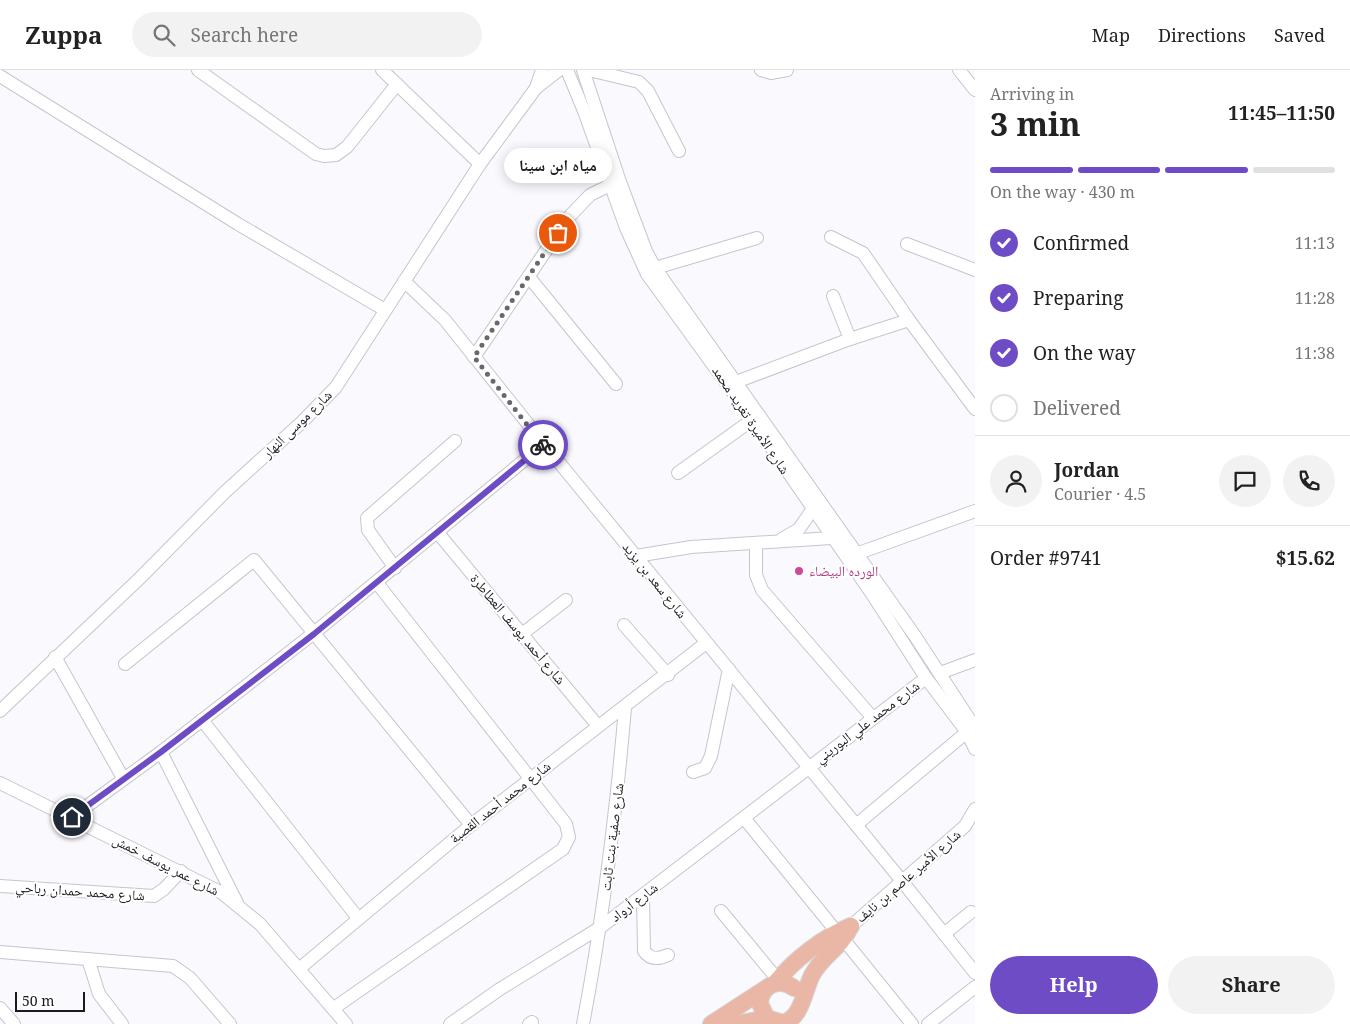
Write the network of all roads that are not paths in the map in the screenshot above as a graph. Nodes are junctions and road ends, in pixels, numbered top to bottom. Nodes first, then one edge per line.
1 (198, 70) edge
2 (382, 70) edge
3 (542, 70) edge
4 (559, 70) edge
5 (567, 70) edge
6 (582, 70) edge
7 (589, 70) edge
8 (761, 70) edge
9 (787, 70) edge
10 (959, 70) edge
11 (0, 76) edge
12 (397, 84) junction
13 (536, 88) junction
14 (975, 90) edge
15 (679, 151) dead end
16 (480, 164) junction
17 (610, 185) junction
18 (831, 237) dead end
19 (756, 238) dead end
20 (907, 244) dead end
21 (655, 268) junction
22 (975, 270) edge
23 (529, 277) junction
24 (404, 282) junction
25 (833, 296) dead end
26 (385, 310) junction
27 (909, 320) junction
28 (850, 339) junction
29 (474, 357) junction
30 (736, 382) junction
31 (616, 384) dead end
32 (975, 409) edge
33 (752, 420) junction
34 (455, 441) dead end
35 (544, 444) junction
36 (678, 473) dead end
37 (812, 510) junction
38 (975, 511) edge
39 (438, 533) junction
40 (831, 538) junction
41 (777, 542) junction
42 (756, 543) junction
43 (856, 554) junction
44 (636, 556) junction
45 (395, 568) junction
46 (377, 583) junction
47 (566, 600) dead end
48 (624, 625) dead end
49 (314, 634) junction
50 (522, 634) junction
51 (706, 643) junction
52 (55, 657) junction
53 (975, 660) edge
54 (125, 664) dead end
55 (729, 670) junction
56 (940, 674) junction
57 (668, 675) junction
58 (926, 678) junction
59 (625, 708) junction
60 (0, 711) edge
61 (872, 717) junction
62 (202, 720) junction
63 (598, 726) junction
64 (971, 730) edge
65 (975, 749) edge
66 (161, 752) junction
67 (809, 767) junction
68 (693, 772) dead end
69 (124, 778) junction
70 (530, 778) junction
71 (0, 784) edge
72 (975, 809) edge
73 (72, 817) junction
74 (744, 818) junction
75 (470, 825) junction
76 (856, 825) junction
77 (970, 825) edge
78 (181, 871) junction
79 (902, 881) junction
80 (0, 886) edge
81 (643, 896) junction
82 (237, 904) junction
83 (721, 912) dead end
84 (971, 912) dead end
85 (358, 918) junction
86 (601, 926) junction
87 (844, 932) junction
88 (944, 934) junction
89 (0, 952) edge
90 (668, 955) dead end
91 (88, 959) junction
92 (300, 968) junction
93 (975, 973) edge
94 (772, 984) junction
95 (975, 987) edge
96 (797, 995) junction
97 (0, 1008) edge
98 (334, 1008) junction
99 (782, 1022) edge
100 (14, 1024) edge
101 (122, 1024) edge
102 (230, 1024) edge
103 (346, 1024) edge
104 (450, 1024) edge
105 (583, 1024) edge
106 (711, 1024) edge
107 (735, 1024) edge
108 (912, 1024) edge
109 (928, 1024) edge

1 - 12 street
2 - 12 street
3 - 13 street, شارع موسى النهار
4 - 13 street, شارع موسى النهار
5 - 17 street, شارع الأميرة تغريد محمد
6 - 21 street, شارع الأميرة تغريد محمد
7 - 15 street
8 - 9 street
10 - 14 street
11 - 26 street
12 - 16 street
13 - 16 street, شارع موسى النهار
16 - 24 street, شارع موسى النهار
17 - 23 street
17 - 33 street, شارع الأميرة تغريد محمد
18 - 27 street
19 - 21 street
20 - 22 street
21 - 30 street, شارع الأميرة تغريد محمد
23 - 29 street
23 - 31 street
24 - 26 street, شارع موسى النهار
24 - 29 street, شارع سعد بن يزيد
25 - 28 street
26 - 52 street, شارع موسى النهار
27 - 28 street
27 - 32 street
28 - 30 street
29 - 35 street, شارع سعد بن يزيد
30 - 43 street, شارع الأميرة تغريد محمد
33 - 36 street
33 - 37 street, شارع الأميرة تغريد محمد
34 - 45 street
35 - 39 street
35 - 44 street, شارع سعد بن يزيد
37 - 40 street, شارع الأميرة تغريد محمد
37 - 41 street
38 - 43 street
39 - 45 street
39 - 50 street, شارع أحمد يوسف العطاطرة
40 - 41 street
40 - 58 street, شارع الأميرة تغريد محمد
41 - 42 street
42 - 44 street
42 - 61 street
43 - 56 street, شارع الأميرة تغريد محمد
44 - 51 street, شارع سعد بن يزيد
45 - 46 street
46 - 49 street
46 - 70 street
47 - 50 street
48 - 57 street
49 - 54 street
49 - 62 street
49 - 75 street
50 - 63 street, شارع أحمد يوسف العطاطرة
51 - 55 street, شارع سعد بن يزيد
51 - 57 street, شارع محمد أحمد القصبة
52 - 60 street, شارع موسى النهار
52 - 69 street
53 - 56 street
55 - 67 street, شارع سعد بن يزيد
55 - 68 street
56 - 64 street, شارع الأميرة تغريد محمد
57 - 59 street, شارع محمد أحمد القصبة
58 - 61 street, شارع محمد علي البوريني
58 - 64 street, شارع الأميرة تغريد محمد
59 - 63 street, شارع محمد أحمد القصبة
59 - 86 street, شارع صفية بنت ثابت
61 - 67 street, شارع محمد علي البوريني
62 - 66 street
62 - 85 street
63 - 70 street, شارع محمد أحمد القصبة
64 - 65 street, شارع الأميرة تغريد محمد
64 - 76 street
66 - 69 street
66 - 82 street
67 - 74 street, شارع أرواد
67 - 76 street, شارع سعد بن يزيد
69 - 73 street
70 - 75 street, شارع محمد أحمد القصبة
70 - 98 street
71 - 73 street, شارع عمر يوسف خمش
72 - 77 street, شارع الأمير عاصم بن نايف
73 - 78 street, شارع عمر يوسف خمش
74 - 81 street, شارع أرواد
74 - 87 street
75 - 85 street, شارع محمد أحمد القصبة
76 - 79 street, شارع سعد بن يزيد
77 - 79 street, شارع الأمير عاصم بن نايف
78 - 80 street, شارع محمد حمدان رباحي
78 - 82 street, شارع عمر يوسف خمش
79 - 87 street, شارع الأمير عاصم بن نايف
79 - 88 street, شارع سعد بن يزيد
81 - 86 street, شارع أرواد
81 - 90 street
82 - 92 street, شارع عمر يوسف خمش
83 - 94 street
84 - 88 street
85 - 92 street, شارع محمد أحمد القصبة
86 - 104 street, شارع أرواد
86 - 105 street, شارع صفية بنت ثابت
87 - 94 main road, شارع الأمير عاصم بن نايف
87 - 96 main road, شارع الأمير عاصم بن نايف
87 - 108 street
88 - 93 street, شارع سعد بن يزيد
89 - 91 street
91 - 101 street
91 - 102 street
92 - 98 street, شارع عمر يوسف خمش
94 - 96 main road
94 - 99 main road
94 - 106 main road, شارع الأمير عاصم بن نايف
95 - 109 street
96 - 99 main road
97 - 100 street
98 - 103 street, شارع عمر يوسف خمش
99 - 107 main road

